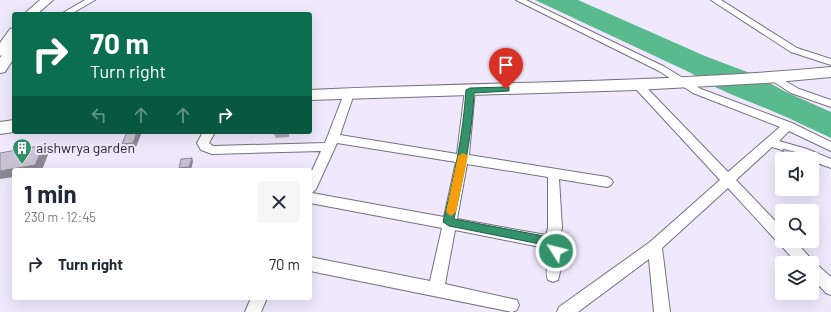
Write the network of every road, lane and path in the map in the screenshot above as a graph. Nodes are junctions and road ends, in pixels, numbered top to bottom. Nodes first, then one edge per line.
1 (47, 0) edge
2 (56, 0) edge
3 (91, 0) edge
4 (520, 0) edge
5 (715, 0) edge
6 (32, 12) edge
7 (42, 12) edge
8 (69, 12) edge
9 (12, 35) edge
10 (12, 49) edge
11 (0, 52) edge
12 (831, 62) edge
13 (0, 69) edge
14 (831, 72) edge
15 (774, 78) junction
16 (691, 84) junction
17 (639, 86) junction
18 (470, 90) junction
19 (349, 94) junction
20 (312, 95) edge
21 (831, 104) edge
22 (12, 126) edge
23 (788, 126) junction
24 (0, 128) edge
25 (208, 134) edge
26 (770, 142) junction
27 (331, 143) junction
28 (831, 146) edge
29 (463, 159) junction
30 (831, 164) edge
31 (553, 178) dead end
32 (727, 180) junction
33 (607, 182) dead end
34 (312, 185) edge
35 (312, 198) edge
36 (449, 222) junction
37 (775, 230) edge
38 (551, 243) junction
39 (655, 246) junction
40 (793, 248) edge
41 (800, 256) edge
42 (312, 264) edge
43 (554, 275) dead end
44 (819, 275) edge
45 (831, 288) edge
46 (436, 290) junction
47 (259, 300) edge
48 (511, 305) dead end
49 (253, 312) edge
50 (565, 312) edge
51 (662, 312) edge

1 - 6 street
2 - 7 street
3 - 8 street
4 - 16 street
5 - 12 street
9 - 11 street
10 - 13 street
14 - 15 main road
15 - 16 main road
15 - 21 street
16 - 17 main road
16 - 23 street
17 - 18 main road
17 - 32 street
18 - 19 main road
18 - 29 street
19 - 20 main road
19 - 27 street
22 - 24 main road
23 - 26 street
23 - 28 street
25 - 27 street
26 - 30 street
26 - 32 street
27 - 29 street
27 - 34 street
29 - 33 street
29 - 36 street
31 - 38 street
32 - 37 street
32 - 39 street
35 - 36 street
36 - 38 street
36 - 46 street
38 - 43 street
39 - 50 street
39 - 51 street
40 - 41 street
42 - 46 street
44 - 45 street
46 - 48 street
47 - 49 street

